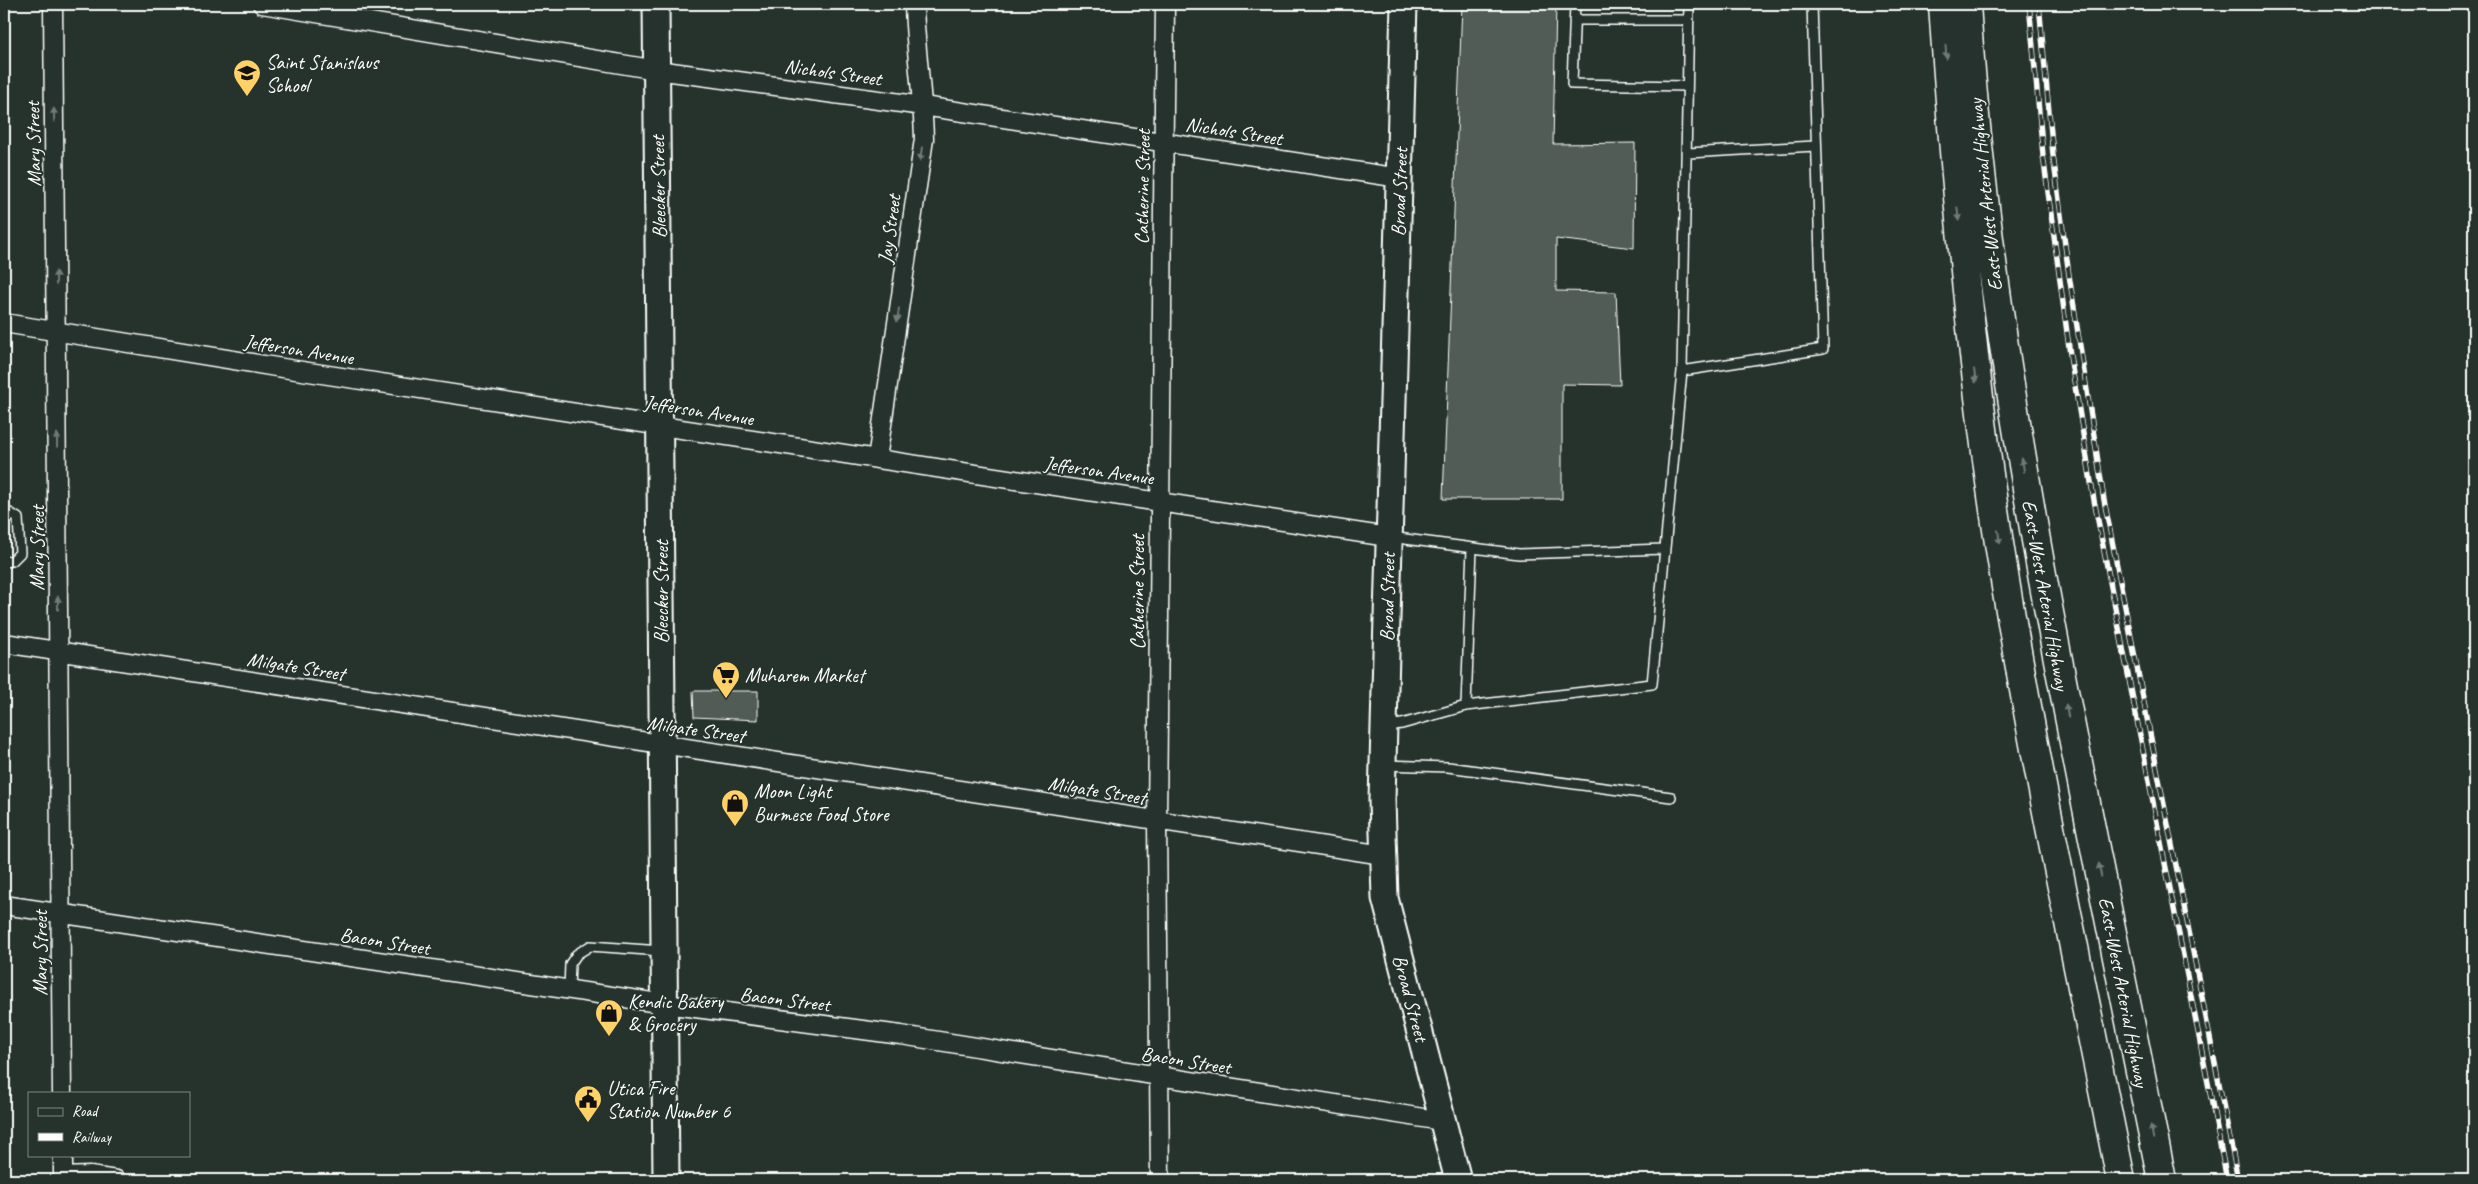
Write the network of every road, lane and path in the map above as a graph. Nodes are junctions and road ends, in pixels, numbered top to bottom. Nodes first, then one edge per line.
1 (52, 4) edge
2 (262, 4) edge
3 (656, 4) edge
4 (914, 4) edge
5 (1165, 4) edge
6 (1404, 4) edge
7 (1575, 4) edge
8 (1689, 4) edge
9 (1812, 4) edge
10 (1943, 4) edge
11 (1966, 4) edge
12 (313, 8) edge
13 (1574, 20) junction
14 (1688, 20) junction
15 (657, 70) junction
16 (1686, 86) junction
17 (923, 106) junction
18 (1164, 142) junction
19 (1815, 146) junction
20 (1688, 153) junction
21 (1400, 178) junction
22 (4, 323) edge
23 (56, 332) junction
24 (1682, 371) junction
25 (660, 426) junction
26 (876, 459) junction
27 (1158, 500) junction
28 (4, 513) edge
29 (1388, 537) junction
30 (1472, 548) junction
31 (1664, 549) junction
32 (4, 562) edge
33 (4, 643) edge
34 (59, 652) junction
35 (1466, 706) junction
36 (1384, 726) junction
37 (662, 746) junction
38 (1383, 765) junction
39 (1670, 797) dead end
40 (1157, 821) junction
41 (1383, 855) junction
42 (4, 905) edge
43 (62, 914) junction
44 (664, 952) junction
45 (568, 990) junction
46 (665, 1004) junction
47 (1159, 1077) junction
48 (62, 1092) edge
49 (1442, 1121) junction
50 (63, 1156) edge
51 (63, 1179) edge
52 (116, 1180) edge
53 (666, 1180) edge
54 (1160, 1180) edge
55 (1458, 1180) edge
56 (2121, 1180) edge
57 (2162, 1180) edge

23 -> 1 street, Mary Street
2 - 12 street, Nichols Street
3 - 15 main road, Bleecker Street
4 - 17 street, Jay Street
5 - 18 street, Catherine Street
6 - 21 main road, Broad Street
7 - 13 lane
8 - 14 lane
9 - 19 lane
10 -> 56 main road, East-West Arterial Highway
57 -> 11 main road, East-West Arterial Highway
12 - 15 street, Nichols Street
13 - 14 lane
13 - 16 lane
14 - 16 lane
15 - 17 street, Nichols Street
15 - 25 main road, Bleecker Street
16 - 20 lane
17 - 18 street, Nichols Street
17 -> 26 street, Jay Street
18 - 21 street, Nichols Street
18 - 27 street, Catherine Street
19 - 20 lane
19 - 24 lane
20 - 24 lane
21 - 29 main road, Broad Street
22 - 23 street, Jefferson Avenue
23 - 25 street, Jefferson Avenue
34 -> 23 street, Mary Street
24 - 31 lane
25 - 26 street, Jefferson Avenue
25 - 37 main road, Bleecker Street
26 - 27 street, Jefferson Avenue
27 - 29 street, Jefferson Avenue
27 - 40 street, Catherine Street
28 - 32 lane
29 - 30 lane
29 - 36 main road, Broad Street
30 - 31 lane
30 - 35 lane
31 - 35 lane
33 - 34 street, Milgate Street
34 - 37 street, Milgate Street
34 - 43 street, Mary Street
35 - 36 lane
36 - 38 main road, Broad Street
37 - 40 street, Milgate Street
37 - 44 main road, Bleecker Street
38 - 39 lane
38 - 41 main road, Broad Street
40 - 41 street, Milgate Street
40 - 47 street, Catherine Street
41 - 49 main road, Broad Street
42 - 43 street, Bacon Street
43 - 45 street, Bacon Street
43 - 48 street, Mary Street
44 - 45 lane
44 - 46 main road, Bleecker Street
45 - 46 street, Bacon Street
46 - 47 street, Bacon Street
46 - 53 main road, Bleecker Street
47 - 49 street, Bacon Street
47 - 54 street, Catherine Street
49 - 55 main road, Broad Street
50 - 51 street
51 - 52 street

